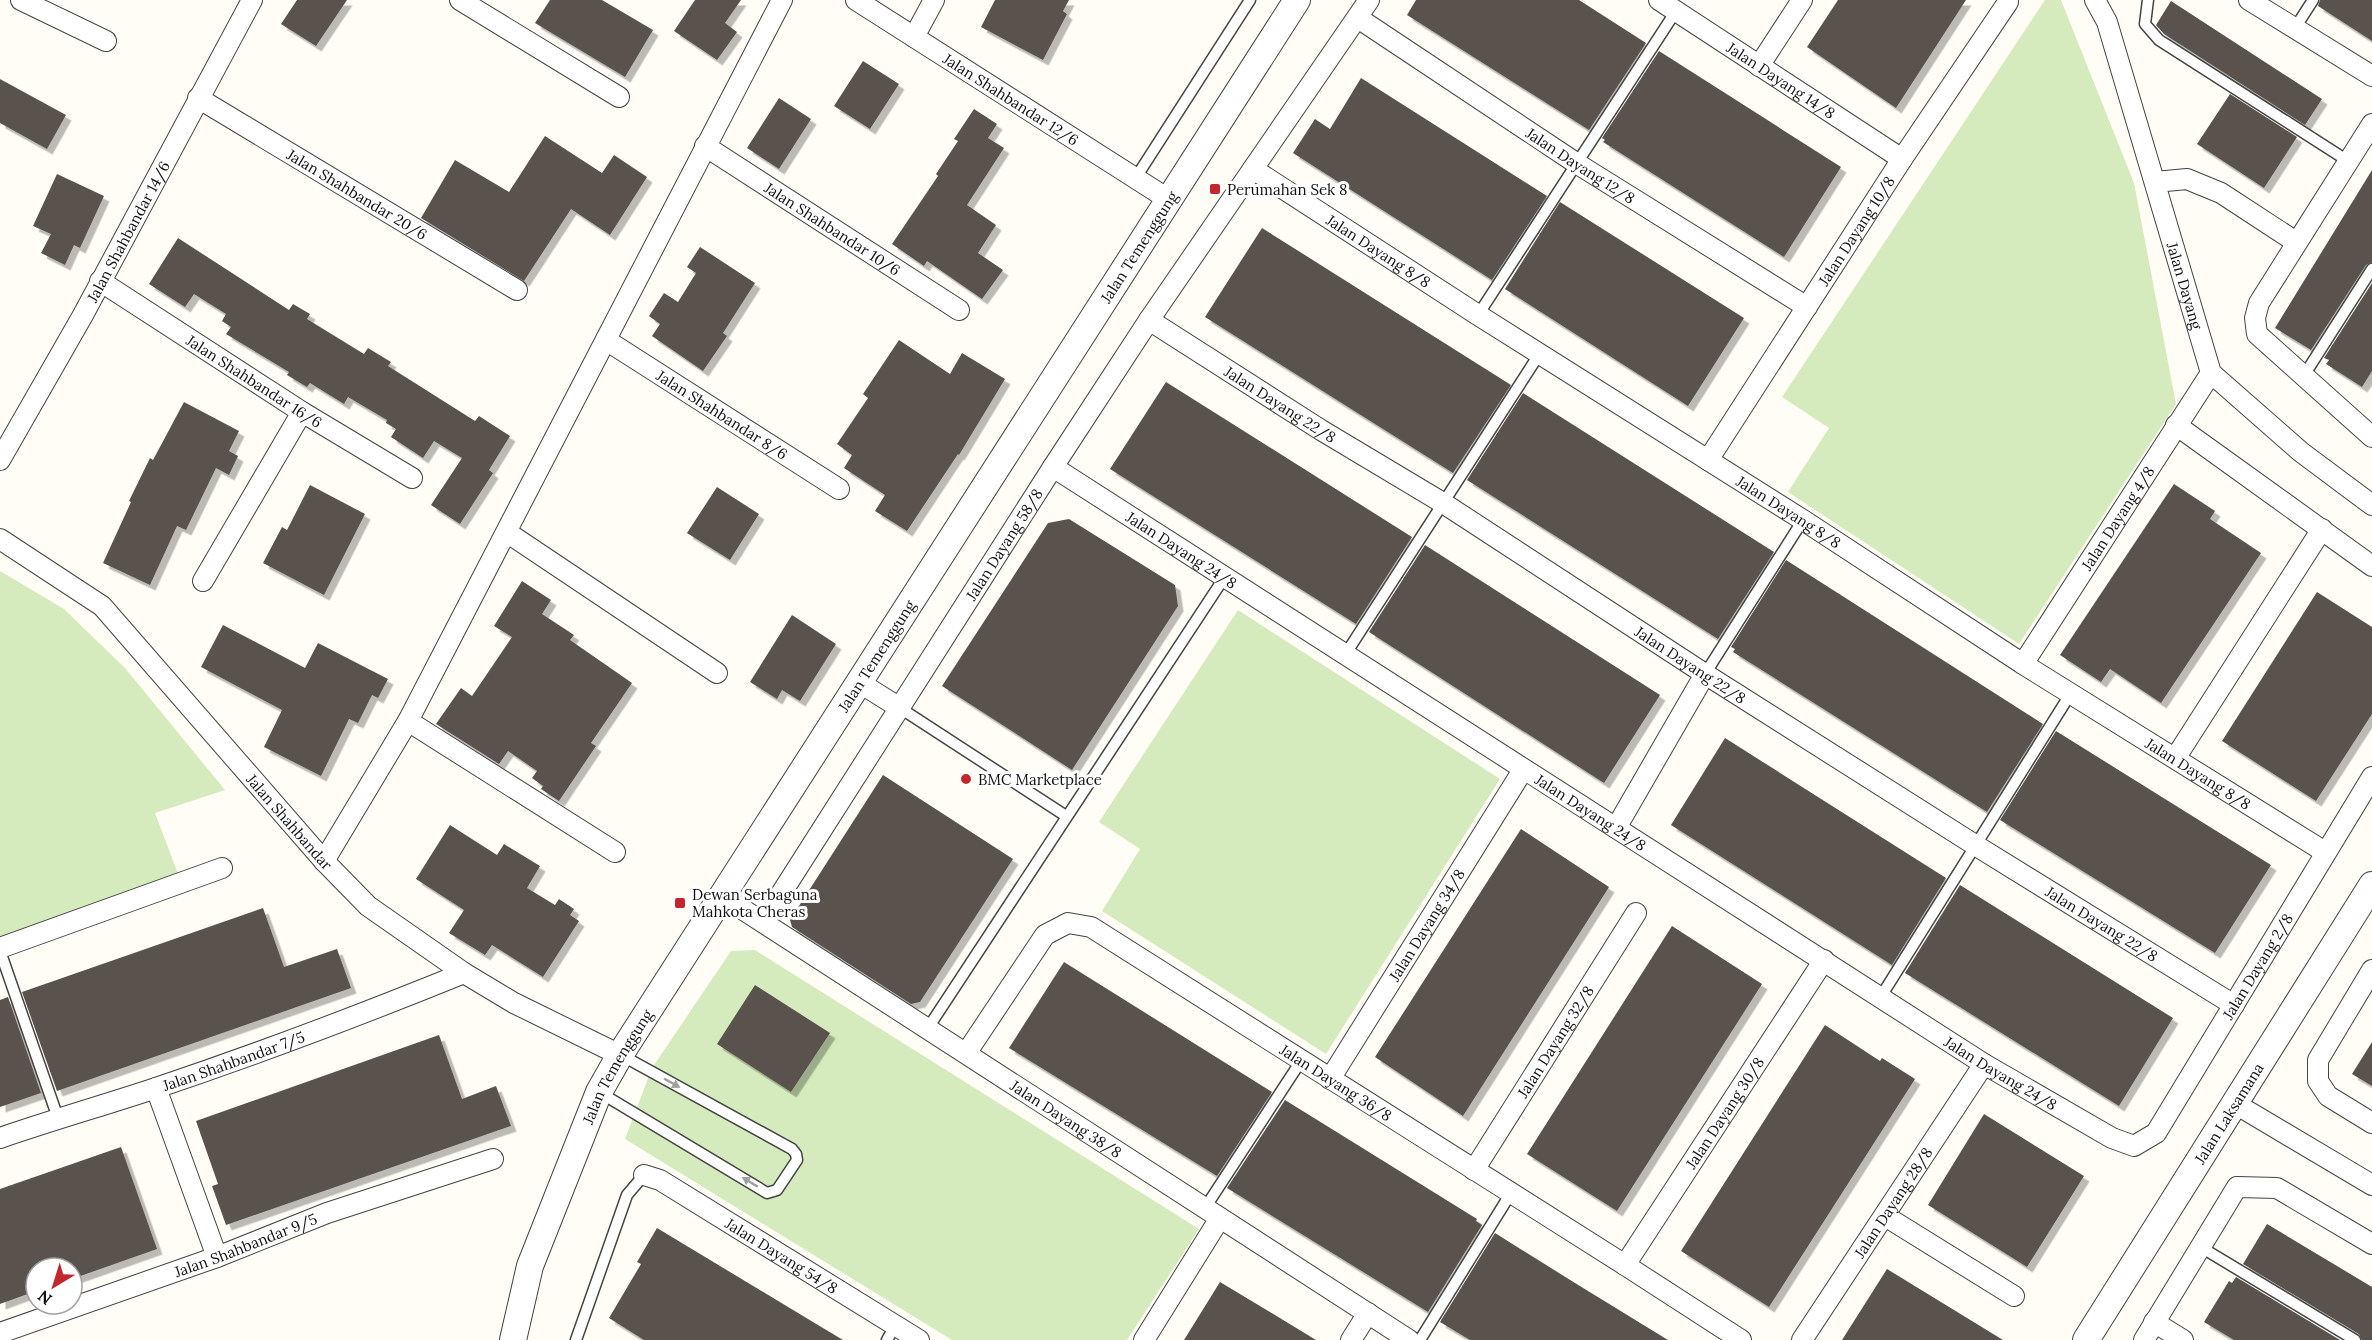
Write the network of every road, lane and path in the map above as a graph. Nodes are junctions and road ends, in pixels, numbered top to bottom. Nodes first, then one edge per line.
1 (21, 0) edge
2 (252, 0) edge
3 (460, 0) edge
4 (782, 0) edge
5 (856, 0) edge
6 (934, 0) edge
7 (1250, 0) edge
8 (1297, 0) edge
9 (1369, 0) edge
10 (1659, 0) edge
11 (1802, 0) edge
12 (2095, 0) edge
13 (2148, 0) edge
14 (2249, 0) edge
15 (2313, 0) edge
16 (2008, 2) dead end
17 (1676, 11) junction
18 (1358, 18) junction
19 (2295, 28) junction
20 (914, 37) junction
21 (106, 41) dead end
22 (1759, 66) junction
23 (2372, 76) edge
24 (619, 97) dead end
25 (198, 98) junction
26 (2372, 124) edge
27 (705, 146) junction
28 (1902, 159) junction
29 (2348, 161) junction
30 (1576, 163) junction
31 (1253, 169) junction
32 (1135, 179) junction
33 (2155, 182) junction
34 (1168, 199) junction
35 (2296, 242) junction
36 (2372, 269) edge
37 (100, 281) junction
38 (517, 290) dead end
39 (1807, 307) junction
40 (959, 310) dead end
41 (1478, 315) junction
42 (1149, 320) junction
43 (606, 340) junction
44 (1540, 353) junction
45 (2211, 373) junction
46 (2303, 377) junction
47 (302, 412) junction
48 (2176, 425) junction
49 (2372, 437) edge
50 (0, 460) edge
51 (1708, 460) junction
52 (1053, 467) junction
53 (412, 478) dead end
54 (839, 489) dead end
55 (1443, 503) junction
56 (2372, 505) edge
57 (1803, 520) junction
58 (2322, 529) junction
59 (508, 532) junction
60 (0, 538) edge
61 (2372, 566) edge
62 (1224, 578) junction
63 (203, 580) dead end
64 (1345, 655) junction
65 (2023, 664) junction
66 (717, 673) dead end
67 (1705, 674) junction
68 (860, 683) junction
69 (2071, 693) junction
70 (900, 708) junction
71 (408, 721) junction
72 (2176, 757) junction
73 (1523, 770) junction
74 (2372, 777) edge
75 (1066, 816) junction
76 (1616, 828) junction
77 (1975, 845) junction
78 (615, 852) dead end
79 (2325, 852) junction
80 (324, 861) junction
81 (222, 868) dead end
82 (2372, 885) edge
83 (722, 896) junction
84 (1636, 912) dead end
85 (763, 922) junction
86 (0, 949) edge
87 (1824, 960) junction
88 (2372, 970) edge
89 (464, 973) junction
90 (1880, 998) junction
91 (2234, 1005) junction
92 (928, 1028) junction
93 (967, 1052) junction
94 (620, 1055) junction
95 (1301, 1061) junction
96 (1984, 1064) junction
97 (1330, 1079) junction
98 (156, 1088) junction
99 (599, 1092) junction
100 (2235, 1103) junction
101 (58, 1118) junction
102 (2371, 1119) edge
103 (0, 1138) edge
104 (2134, 1146) joint
105 (493, 1159) dead end
106 (1474, 1170) junction
107 (644, 1175) joint
108 (2372, 1185) edge
109 (1511, 1193) junction
110 (1212, 1213) junction
111 (1885, 1216) junction
112 (2372, 1244) edge
113 (2199, 1246) junction
114 (217, 1257) junction
115 (1625, 1265) junction
116 (2014, 1296) dead end
117 (1368, 1313) junction
118 (2154, 1322) junction
119 (0, 1333) edge
120 (891, 1333) edge
121 (1721, 1335) edge
122 (513, 1340) edge
123 (576, 1340) edge
124 (918, 1340) edge
125 (1144, 1340) edge
126 (1351, 1340) edge
127 (1409, 1340) edge
128 (1420, 1340) edge
129 (1741, 1340) edge
130 (1802, 1340) edge
131 (2086, 1340) edge
132 (2144, 1340) edge
133 (2183, 1340) edge
134 (2355, 1340) edge

1 - 21 street
2 - 25 street, Jalan Shahbandar 14/6
3 - 24 street
4 - 27 street
5 - 20 street, Jalan Shahbandar 12/6
6 - 20 street
7 - 32 lane
8 - 34 street, Jalan Temenggung
9 - 18 street, Jalan Dayang 58/8
10 - 17 street, Jalan Dayang 14/8
11 - 22 street
12 - 33 street, Jalan Dayang
13 - 29 lane
14 - 19 street
15 - 19 lane
16 - 28 street, Jalan Dayang 10/8
17 - 22 street, Jalan Dayang 14/8
17 - 30 lane
18 - 30 street, Jalan Dayang 12/8
18 - 31 street, Jalan Dayang 58/8
19 - 23 street
20 - 32 street, Jalan Shahbandar 12/6
22 - 28 street, Jalan Dayang 14/8
25 - 37 street, Jalan Shahbandar 14/6
25 - 38 street, Jalan Shahbandar 20/6
26 - 29 street
27 - 40 street, Jalan Shahbandar 10/6
27 - 43 street
28 - 39 street, Jalan Dayang 10/8
29 - 35 street
30 - 39 street, Jalan Dayang 12/8
30 - 41 lane
31 - 41 street, Jalan Dayang 8/8
31 - 42 street, Jalan Dayang 58/8
32 - 34 street, Jalan Shahbandar 12/6
33 - 35 street
33 - 45 street, Jalan Dayang
34 - 68 street, Jalan Temenggung
35 - 46 street
36 - 46 lane
37 - 47 street, Jalan Shahbandar 16/6
37 - 50 street, Jalan Shahbandar 14/6
39 - 51 street, Jalan Dayang 10/8
41 - 44 street, Jalan Dayang 8/8
42 - 52 street, Jalan Dayang 58/8
42 - 55 street, Jalan Dayang 22/8
43 - 54 street, Jalan Shahbandar 8/6
43 - 59 street
44 - 51 street, Jalan Dayang 8/8
44 - 55 lane
45 - 48 street, Jalan Dayang 4/8
45 - 56 street
46 - 49 street
47 - 53 street, Jalan Shahbandar 16/6
47 - 63 street
48 - 58 street
48 - 65 street, Jalan Dayang 4/8
51 - 57 street, Jalan Dayang 8/8
52 - 62 street, Jalan Dayang 24/8
52 - 70 street, Jalan Dayang 58/8
55 - 64 lane
55 - 67 street, Jalan Dayang 22/8
57 - 65 street, Jalan Dayang 8/8
57 - 67 lane
58 - 61 street
58 - 72 street
59 - 66 street
59 - 71 street
60 - 80 street, Jalan Shahbandar
62 - 64 street, Jalan Dayang 24/8
62 - 75 lane
64 - 73 street, Jalan Dayang 24/8
65 - 69 street, Jalan Dayang 8/8
67 - 76 street
67 - 77 street, Jalan Dayang 22/8
68 - 70 street
68 - 83 street, Jalan Temenggung
69 - 72 street, Jalan Dayang 8/8
69 - 77 lane
70 - 75 lane
70 - 85 street, Jalan Dayang 58/8
71 - 78 street
71 - 80 street
72 - 79 street, Jalan Dayang 8/8
73 - 76 street, Jalan Dayang 24/8
73 - 97 street, Jalan Dayang 34/8
74 - 79 street, Jalan Dayang 2/8
75 - 92 lane
76 - 87 street, Jalan Dayang 24/8
77 - 90 lane
77 - 91 street, Jalan Dayang 22/8
79 - 91 street, Jalan Dayang 2/8
80 - 89 street, Jalan Shahbandar
81 - 86 street
82 - 100 street, Jalan Laksamana
83 - 85 street, Jalan Dayang 38/8
83 - 94 street, Jalan Temenggung
84 - 106 street, Jalan Dayang 32/8
85 - 92 street, Jalan Dayang 38/8
86 - 101 lane
87 - 90 street, Jalan Dayang 24/8
87 - 115 street, Jalan Dayang 30/8
88 - 102 street
89 - 94 street, Jalan Shahbandar
89 - 98 street, Jalan Shahbandar 7/5
90 - 96 street, Jalan Dayang 24/8
91 - 104 street, Jalan Dayang 2/8
92 - 93 street, Jalan Dayang 38/8
93 - 95 street, Jalan Dayang 36/8
93 - 110 street, Jalan Dayang 38/8
94 - 99 street, Jalan Temenggung
94 -> 99 lane
95 - 97 street, Jalan Dayang 36/8
95 - 110 lane
96 - 104 street, Jalan Dayang 24/8
96 - 111 street, Jalan Dayang 28/8
97 - 106 street, Jalan Dayang 36/8
98 - 101 street, Jalan Shahbandar 7/5
98 - 114 street
99 - 122 street, Jalan Temenggung
100 - 108 street
100 - 131 street, Jalan Laksamana
101 - 103 street, Jalan Shahbandar 7/5
105 - 114 street, Jalan Shahbandar 9/5
106 - 109 street, Jalan Dayang 36/8
107 - 120 street, Jalan Dayang 54/8
107 - 123 lane
109 - 115 street, Jalan Dayang 36/8
109 - 128 lane
110 - 117 street, Jalan Dayang 38/8
110 - 125 street
111 - 116 street
111 - 130 street, Jalan Dayang 28/8
112 - 113 street
113 - 118 street
113 - 134 lane
114 - 119 street, Jalan Shahbandar 9/5
115 - 121 street, Jalan Dayang 36/8
117 - 126 street
117 - 127 street, Jalan Dayang 38/8
118 - 132 street
118 - 133 street
120 - 124 street, Jalan Dayang 54/8
121 - 129 street, Jalan Dayang 36/8

